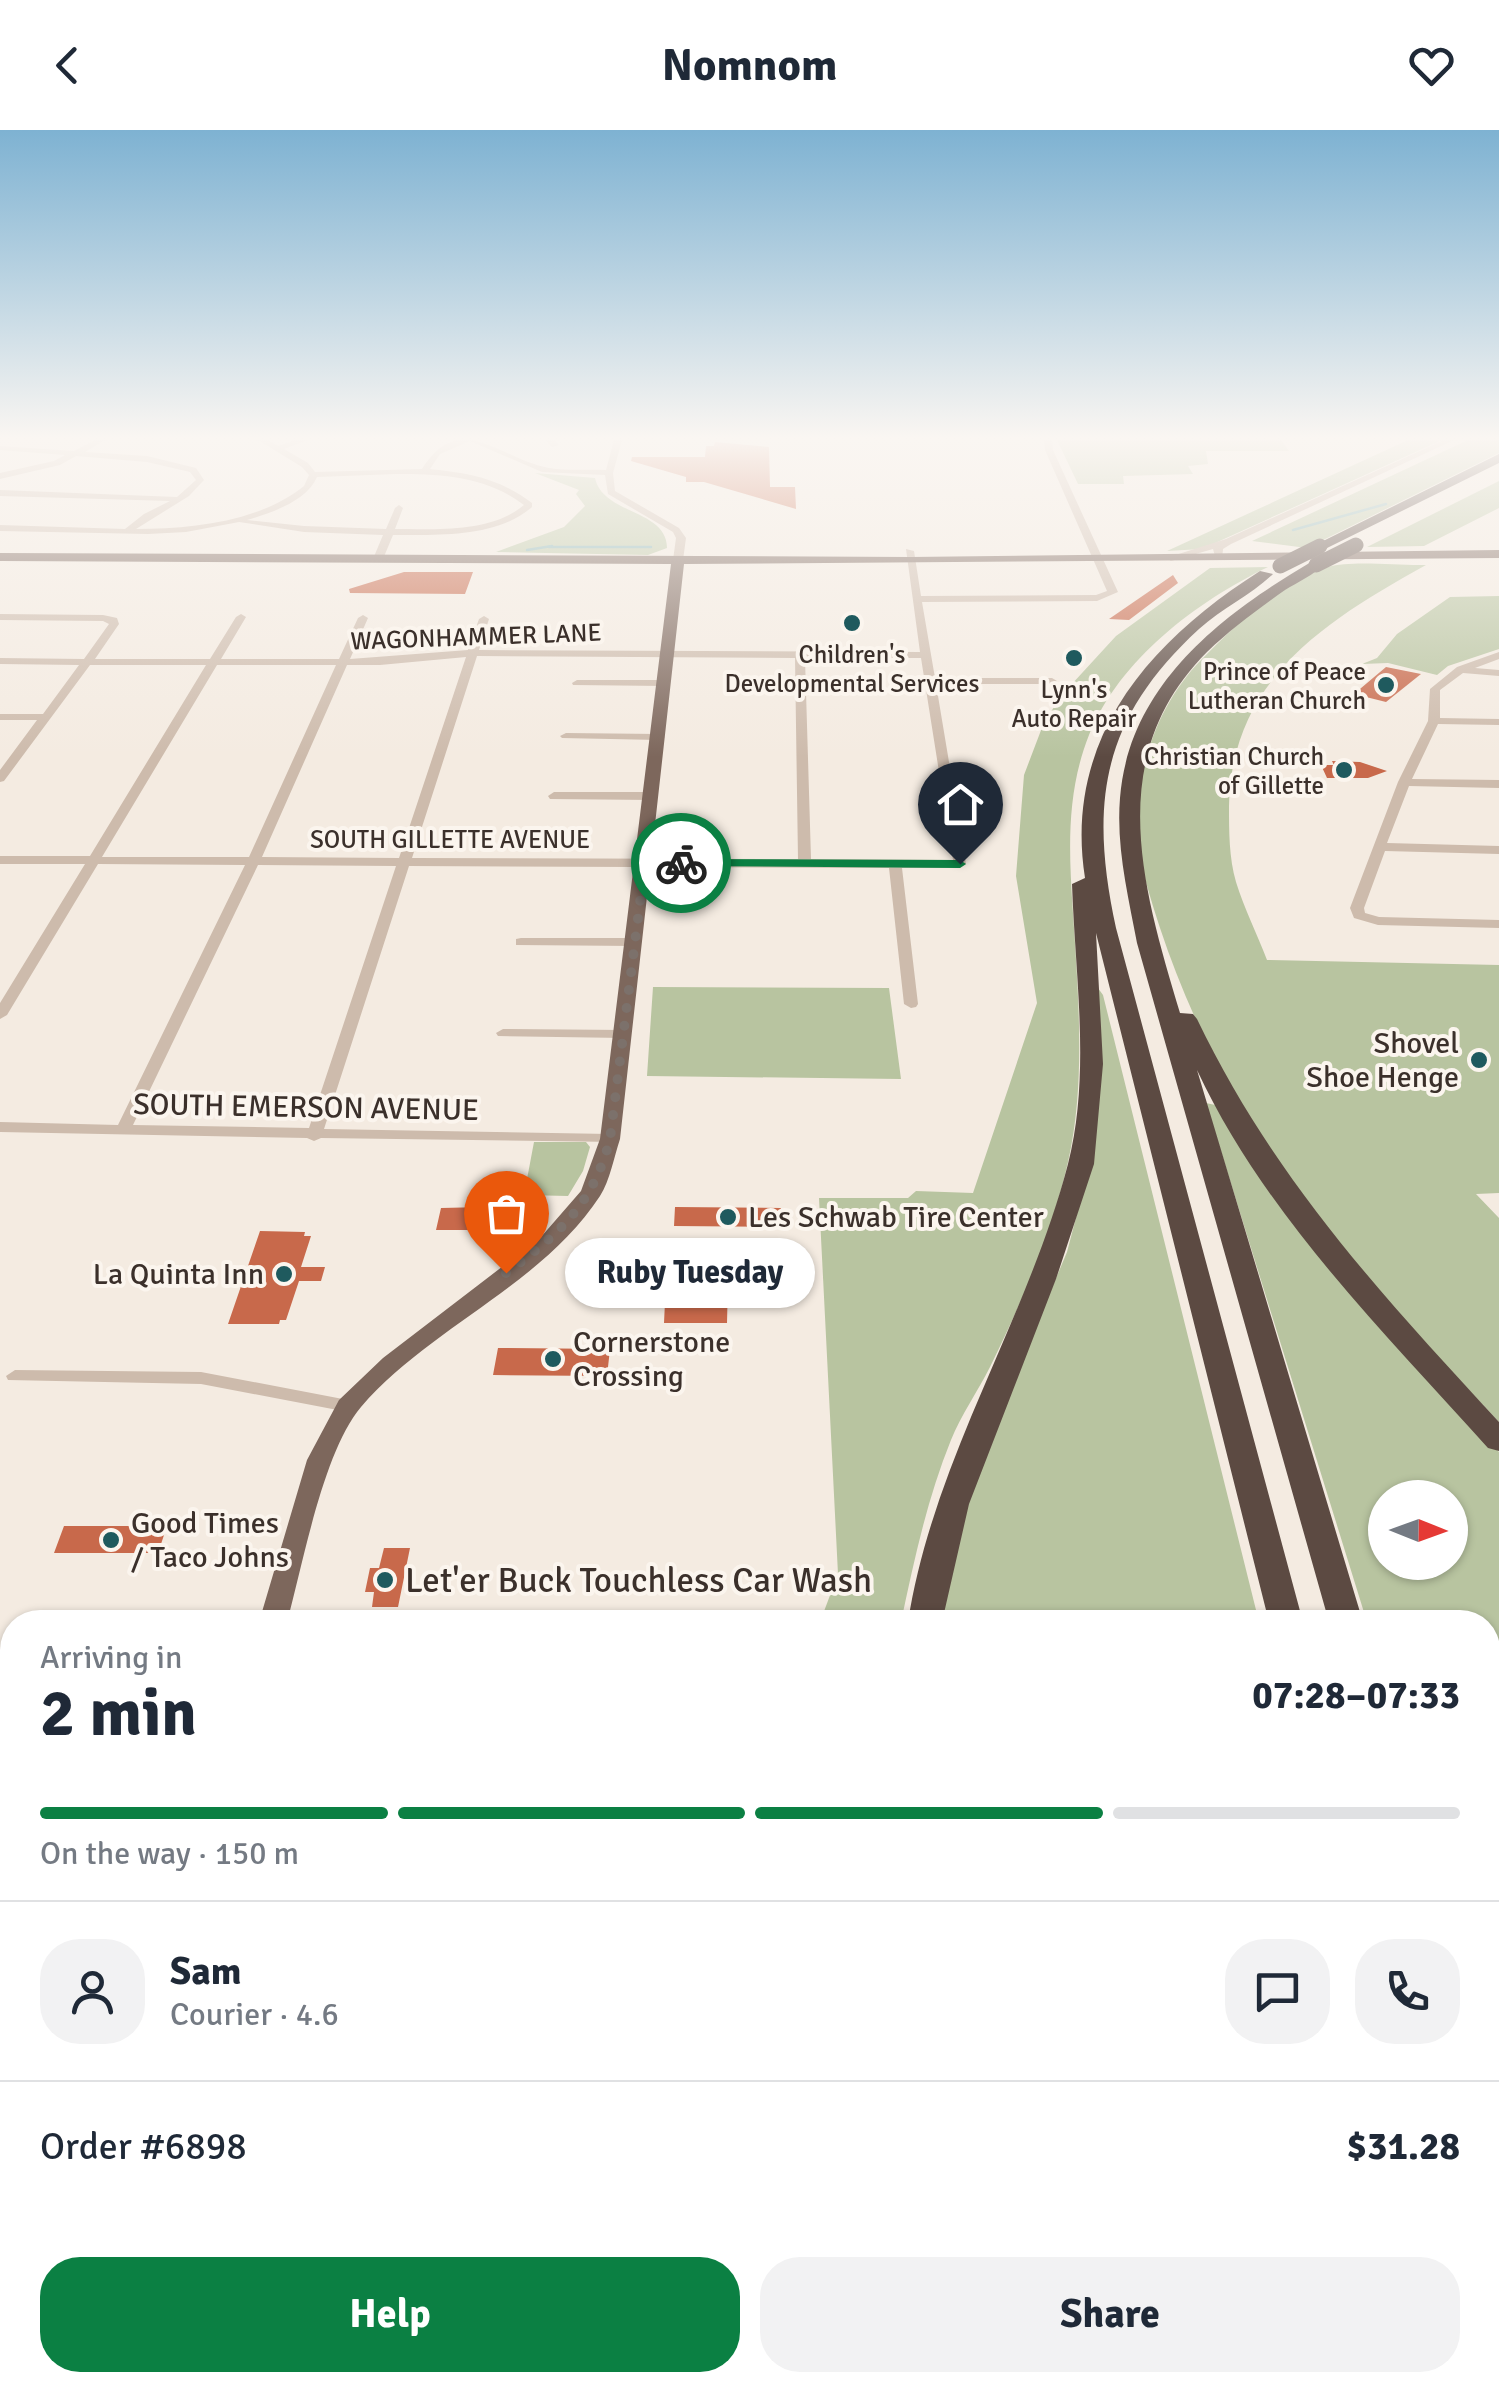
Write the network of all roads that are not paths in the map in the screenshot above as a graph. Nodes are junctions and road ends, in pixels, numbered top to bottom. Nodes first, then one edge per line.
1 (384, 546) edge
2 (681, 546) edge
3 (1093, 546) edge
4 (1214, 546) edge
5 (1222, 546) edge
6 (1337, 546) edge
7 (1357, 546) edge
8 (1499, 554) edge
9 (741, 556) junction
10 (910, 556) junction
11 (1318, 556) junction
12 (0, 557) edge
13 (1167, 558) junction
14 (1219, 558) junction
15 (378, 559) junction
16 (678, 560) junction
17 (1100, 560) junction
18 (676, 594) junction
19 (917, 599) junction
20 (241, 617) dead end
21 (0, 618) edge
22 (362, 618) dead end
23 (484, 619) dead end
24 (473, 653) junction
25 (669, 654) junction
26 (800, 654) junction
27 (1499, 655) edge
28 (926, 656) junction
29 (0, 661) edge
30 (87, 662) junction
31 (214, 662) junction
32 (342, 662) junction
33 (1461, 669) junction
34 (1499, 674) edge
35 (930, 681) junction
36 (1052, 681) dead end
37 (577, 683) dead end
38 (666, 683) junction
39 (0, 717) edge
40 (45, 717) junction
41 (1434, 720) junction
42 (1499, 722) edge
43 (566, 736) dead end
44 (659, 737) junction
45 (1108, 738) junction
46 (0, 778) edge
47 (1404, 782) junction
48 (1499, 784) edge
49 (554, 796) dead end
50 (652, 796) junction
51 (1131, 839) junction
52 (1381, 847) junction
53 (1499, 850) edge
54 (0, 860) edge
55 (94, 860) junction
56 (254, 860) junction
57 (404, 862) junction
58 (645, 863) junction
59 (805, 864) junction
60 (894, 864) junction
61 (1499, 924) edge
62 (521, 942) dead end
63 (635, 942) junction
64 (911, 1004) dead end
65 (0, 1015) edge
66 (504, 1033) dead end
67 (624, 1034) junction
68 (0, 1127) edge
69 (123, 1130) junction
70 (314, 1136) junction
71 (610, 1139) junction
72 (15, 1376) dead end
73 (348, 1406) junction
74 (1499, 1441) edge
75 (276, 1610) edge
76 (928, 1610) edge
77 (1283, 1610) edge
78 (1343, 1610) edge

1 - 15 street
2 - 16 street
3 - 17 street
4 - 13 street
5 - 14 street
6 - 11 highway
7 - 11 highway, bridge
8 - 14 main road
9 - 10 main road
9 - 16 main road
9 - 18 main road
10 - 17 main road
10 - 19 street
11 - 45 highway, bridge
11 - 51 highway
12 - 15 main road
13 - 14 main road
13 - 17 main road
15 - 16 main road
16 - 18 main road
17 - 19 street
18 - 25 main road
19 - 28 street
20 - 31 street
21 - 30 street
22 - 32 street
23 - 24 street
24 - 25 street, WAGONHAMMER LANE
24 - 32 street, WAGONHAMMER LANE
24 - 57 street
25 - 26 street, WAGONHAMMER LANE
25 - 38 main road
26 - 28 street, WAGONHAMMER LANE
26 - 59 street
27 - 33 street
28 - 35 street
29 - 30 street, WAGONHAMMER LANE
30 - 31 street, WAGONHAMMER LANE
30 - 40 street
31 - 32 street, WAGONHAMMER LANE
31 - 55 street
32 - 56 street
33 - 34 street
33 - 41 street
35 - 36 street
35 - 60 street, SOUTH GILLETTE AVENUE
37 - 38 street
38 - 44 main road
39 - 40 street
40 - 46 street
41 - 42 street
41 - 47 street
43 - 44 street
44 - 50 main road
45 - 76 highway
45 - 77 highway
47 - 48 street
47 - 52 street
49 - 50 street
50 - 58 main road
51 - 74 highway
51 - 78 highway
52 - 53 street
52 - 61 street
54 - 55 street, SOUTH GILLETTE AVENUE
55 - 56 street, SOUTH GILLETTE AVENUE
55 - 65 street
56 - 57 street, SOUTH GILLETTE AVENUE
56 - 69 street
57 - 58 street, SOUTH GILLETTE AVENUE
57 - 70 street
58 - 59 street, SOUTH GILLETTE AVENUE
58 - 63 main road
59 - 60 street, SOUTH GILLETTE AVENUE
60 - 64 street
62 - 63 street
63 - 67 main road
66 - 67 street
67 - 71 main road
68 - 69 street, SOUTH EMERSON AVENUE
69 - 70 street, SOUTH EMERSON AVENUE
70 - 71 street, SOUTH EMERSON AVENUE
71 - 73 main road
72 - 73 street
73 - 75 main road

